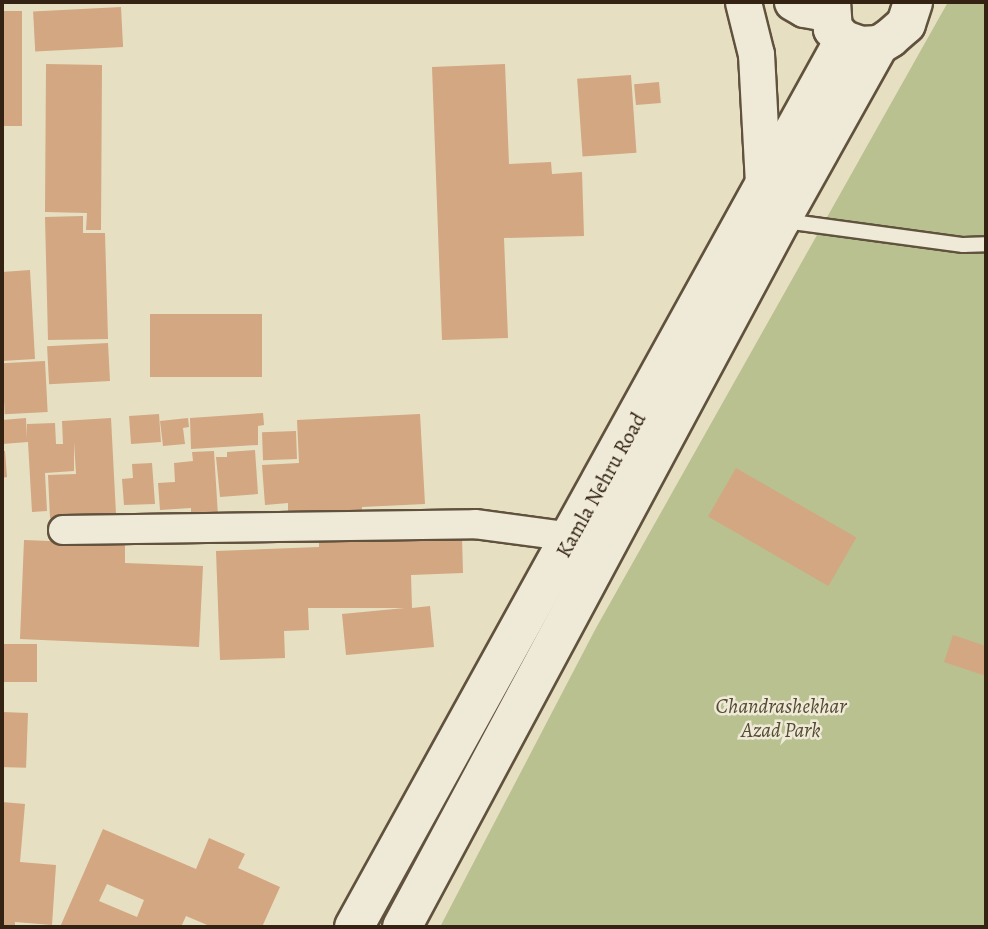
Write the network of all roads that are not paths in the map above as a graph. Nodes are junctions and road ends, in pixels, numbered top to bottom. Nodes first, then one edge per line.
1 (743, 2) edge
2 (792, 2) edge
3 (913, 2) edge
4 (846, 25) edge
5 (764, 182) junction
6 (780, 220) junction
7 (986, 244) edge
8 (63, 530) dead end
9 (572, 537) junction
10 (354, 927) edge
11 (402, 927) edge

1 - 5 street
2 - 4 street
3 - 4 main road
4 - 5 main road, Kamla Nehru Road
4 - 6 main road, Kamla Nehru Road
5 - 9 main road, Kamla Nehru Road
6 - 7 lane
6 - 11 main road, Kamla Nehru Road
8 - 9 street
9 - 10 main road, Kamla Nehru Road

